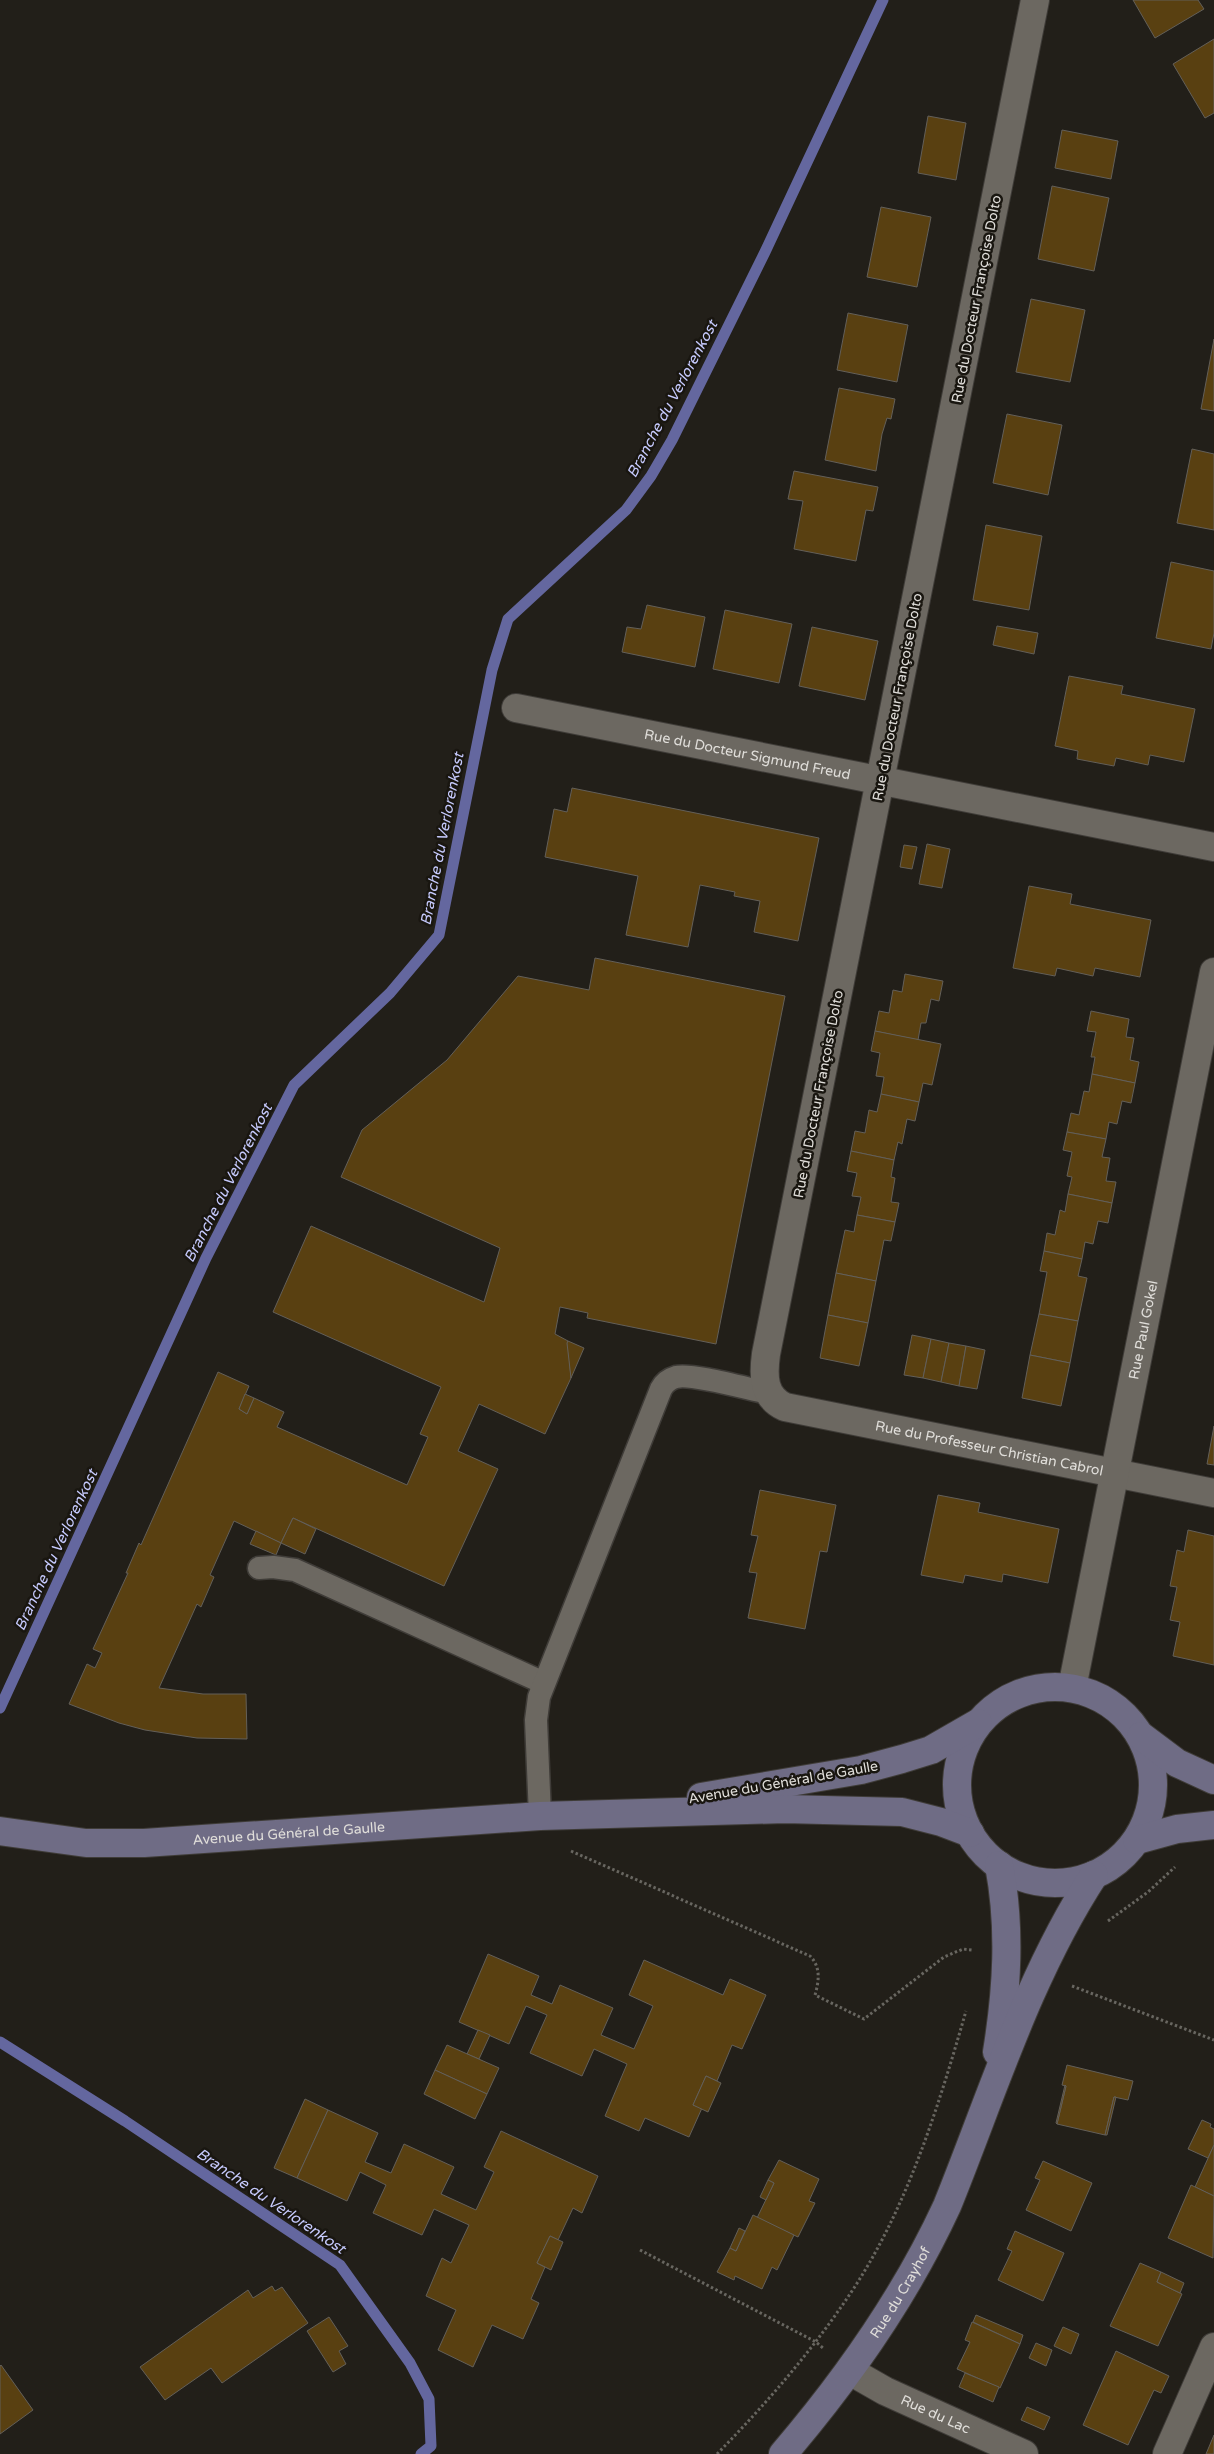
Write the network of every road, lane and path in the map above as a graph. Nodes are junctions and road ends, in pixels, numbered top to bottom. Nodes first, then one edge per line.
1 (1035, 0) edge
2 (516, 708) dead end
3 (880, 780) junction
4 (1214, 847) edge
5 (1214, 972) edge
6 (768, 1393) junction
7 (1114, 1473) junction
8 (1214, 1493) edge
9 (258, 1568) dead end
10 (544, 1683) junction
11 (1072, 1688) junction
12 (980, 1722) junction
13 (1140, 1735) junction
14 (1214, 1780) edge
15 (578, 1814) junction
16 (540, 1816) junction
17 (1214, 1825) edge
18 (0, 1831) edge
19 (970, 1832) junction
20 (1137, 1840) junction
21 (570, 1850) dead end
22 (999, 1865) junction
23 (1175, 1866) dead end
24 (1094, 1876) junction
25 (1103, 1925) dead end
26 (978, 1951) dead end
27 (1065, 1983) dead end
28 (967, 2006) dead end
29 (1214, 2040) edge
30 (985, 2113) junction
31 (640, 2250) dead end
32 (816, 2342) junction
33 (1214, 2347) edge
34 (850, 2371) junction
35 (717, 2454) edge
36 (783, 2454) edge
37 (1024, 2454) edge
38 (1167, 2454) edge

1 - 3 street, Rue du Docteur Françoise Dolto
2 - 3 street, Rue du Docteur Sigmund Freud
3 - 4 street, Rue du Docteur Sigmund Freud
3 - 6 street, Rue du Docteur Françoise Dolto
5 - 7 street, Rue Paul Gokel
6 - 7 street, Rue du Professeur Christian Cabrol
6 - 10 lane
7 - 8 street, Rue du Professeur Christian Cabrol
7 - 11 street, Rue Paul Gokel
9 - 10 lane
10 - 16 lane
11 - 12 street
11 - 13 street
12 - 15 street, Avenue du Général de Gaulle
12 - 19 street
13 - 14 street
13 - 20 street
15 - 16 street, Avenue du Général de Gaulle
15 - 19 street, Avenue du Général de Gaulle
16 - 18 street, Avenue du Général de Gaulle
17 - 20 street
19 - 22 street
20 - 24 street
21 - 26 path
22 - 24 street
22 - 30 street, Rue du Crayhof
23 - 25 path
24 - 30 street, Rue du Crayhof
27 - 29 path
28 - 32 path
30 - 34 street, Rue du Crayhof
31 - 32 path
32 - 34 path
32 - 35 path
33 - 38 street
34 - 36 street, Rue du Crayhof
34 - 37 street, Rue du Lac

